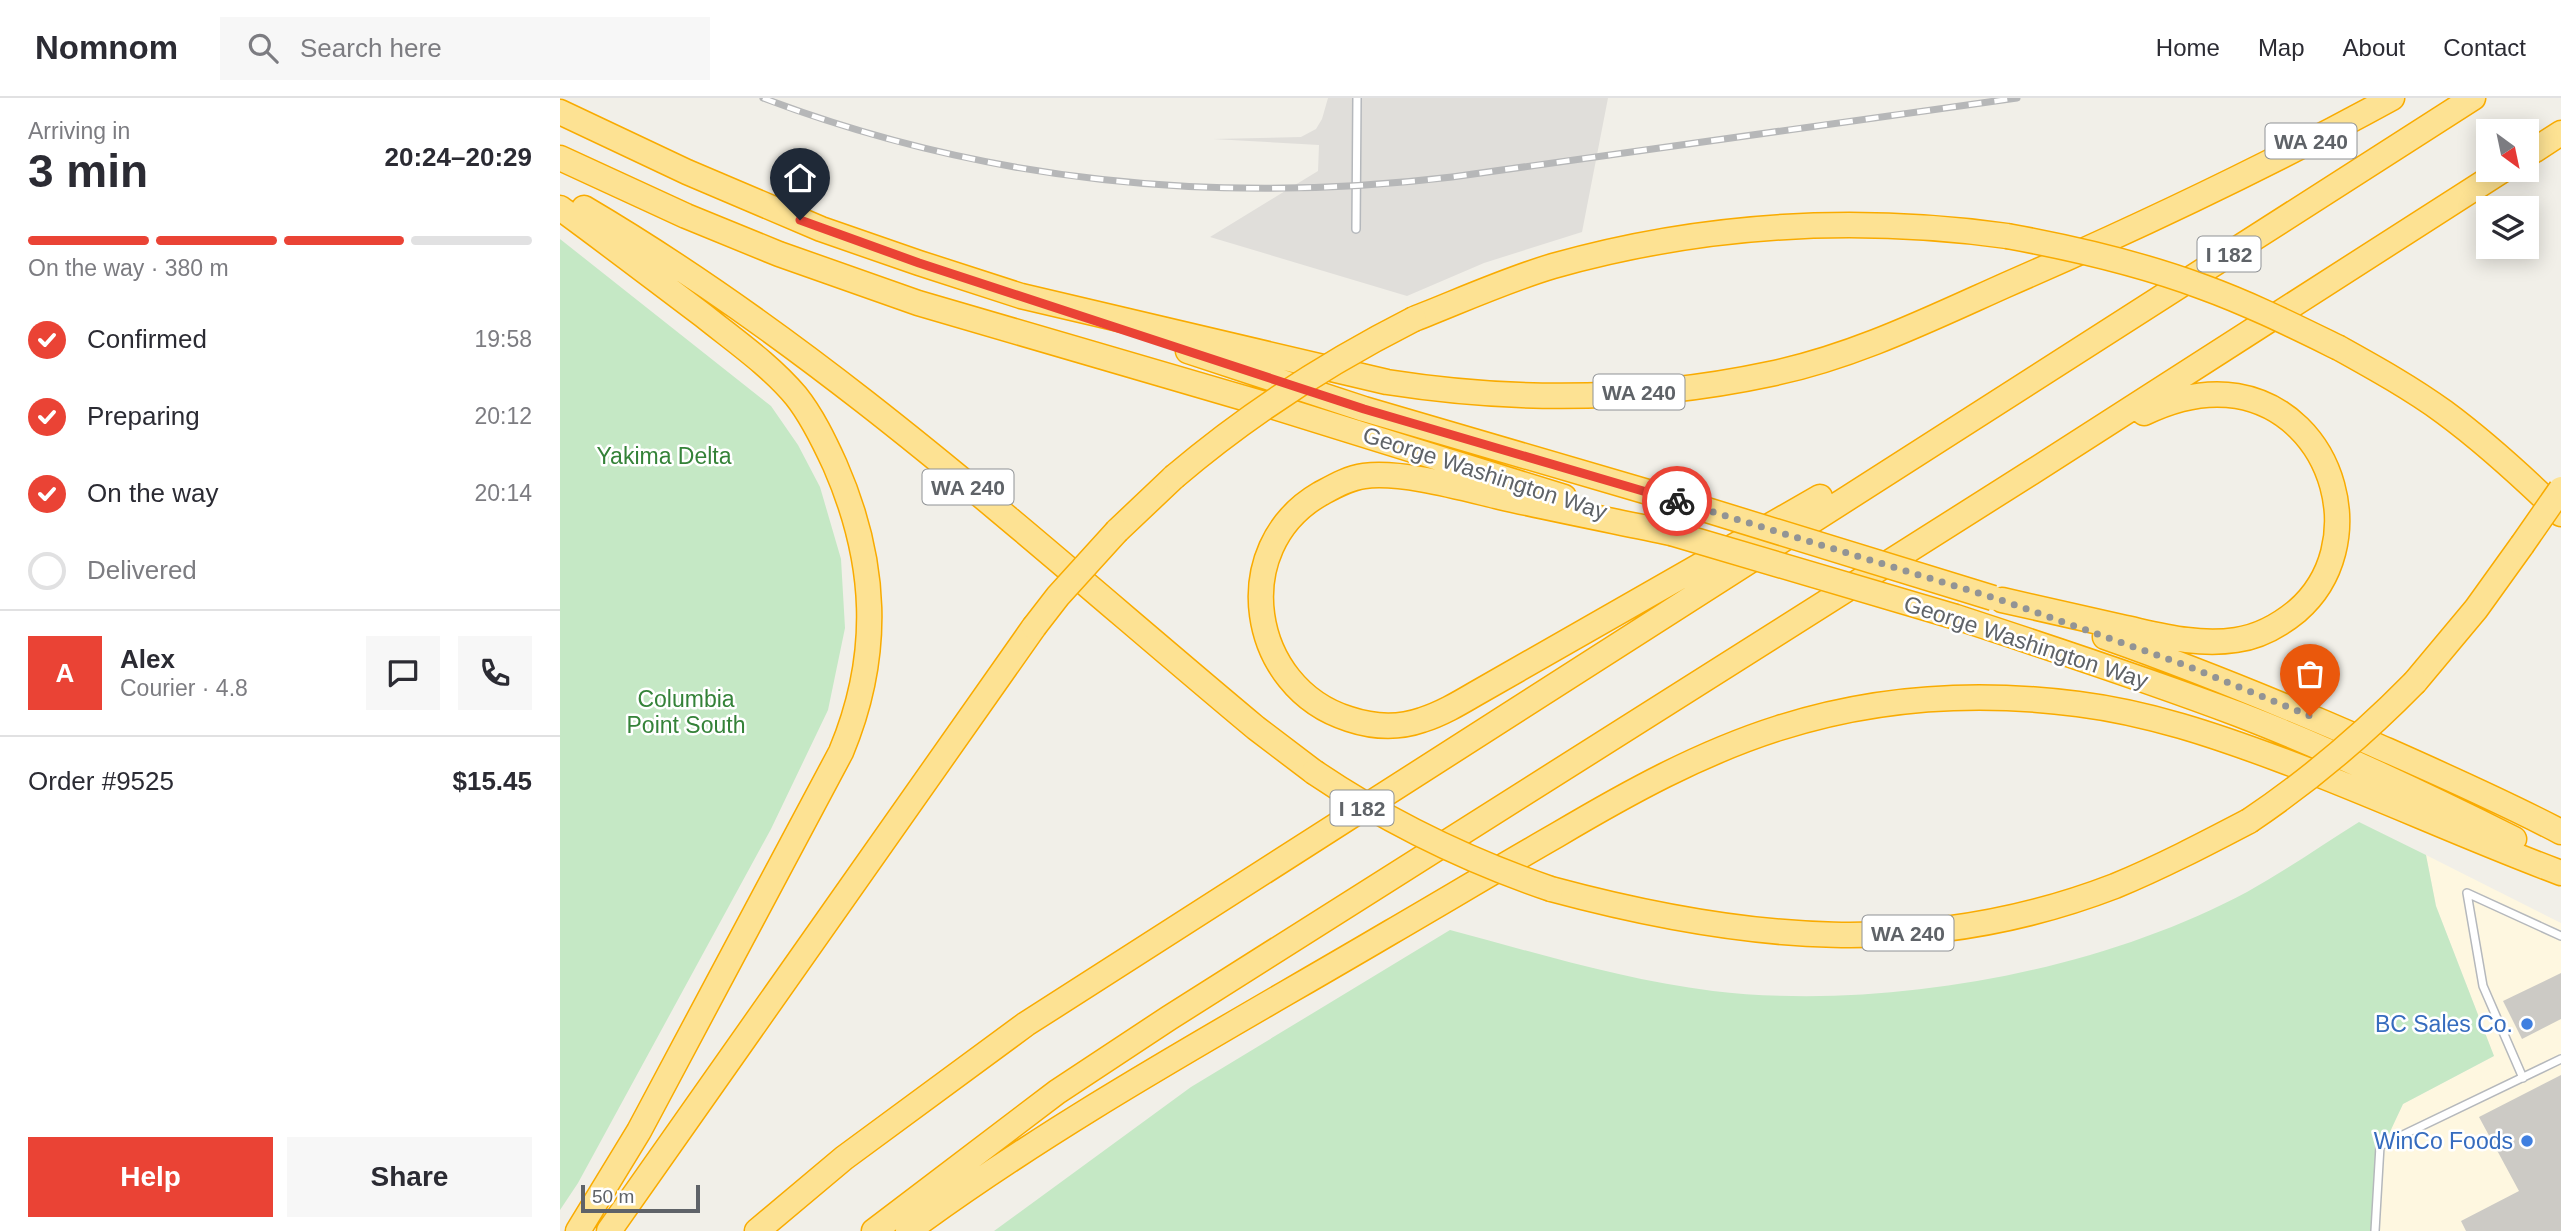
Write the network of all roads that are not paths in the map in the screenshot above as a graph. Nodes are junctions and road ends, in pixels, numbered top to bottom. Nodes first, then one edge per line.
1 (1357, 98) edge
2 (2392, 98) edge
3 (2473, 98) edge
4 (560, 112) edge
5 (2561, 133) edge
6 (2539, 147) edge
7 (560, 158) edge
8 (2484, 182) edge
9 (560, 194) edge
10 (560, 208) edge
11 (1356, 229) dead end
12 (1021, 296) junction
13 (1984, 410) junction
14 (2032, 472) junction
15 (2561, 489) edge
16 (2561, 514) edge
17 (1671, 533) junction
18 (1997, 599) junction
19 (2561, 832) edge
20 (2561, 863) edge
21 (2561, 873) edge
22 (2561, 936) edge
23 (2561, 1059) edge
24 (2523, 1078) junction
25 (578, 1231) edge
26 (609, 1231) edge
27 (757, 1231) edge
28 (874, 1231) edge
29 (908, 1231) edge
30 (2375, 1231) edge

1 - 11 lane
2 - 12 highway, WA 240
3 - 13 highway, I 182
4 - 12 highway, WA 240
5 - 6 highway
7 - 17 highway, George Washington Way
8 - 14 highway
9 - 15 highway, WA 240, bridge
10 - 25 highway
12 - 18 highway, George Washington Way, bridge
13 - 17 highway
13 - 27 highway, I 182
14 - 18 highway
14 - 28 highway
16 - 26 highway, bridge
17 - 20 highway, George Washington Way, bridge
18 - 19 highway, George Washington Way
21 - 29 highway
22 - 24 lane
23 - 24 lane
24 - 30 lane

